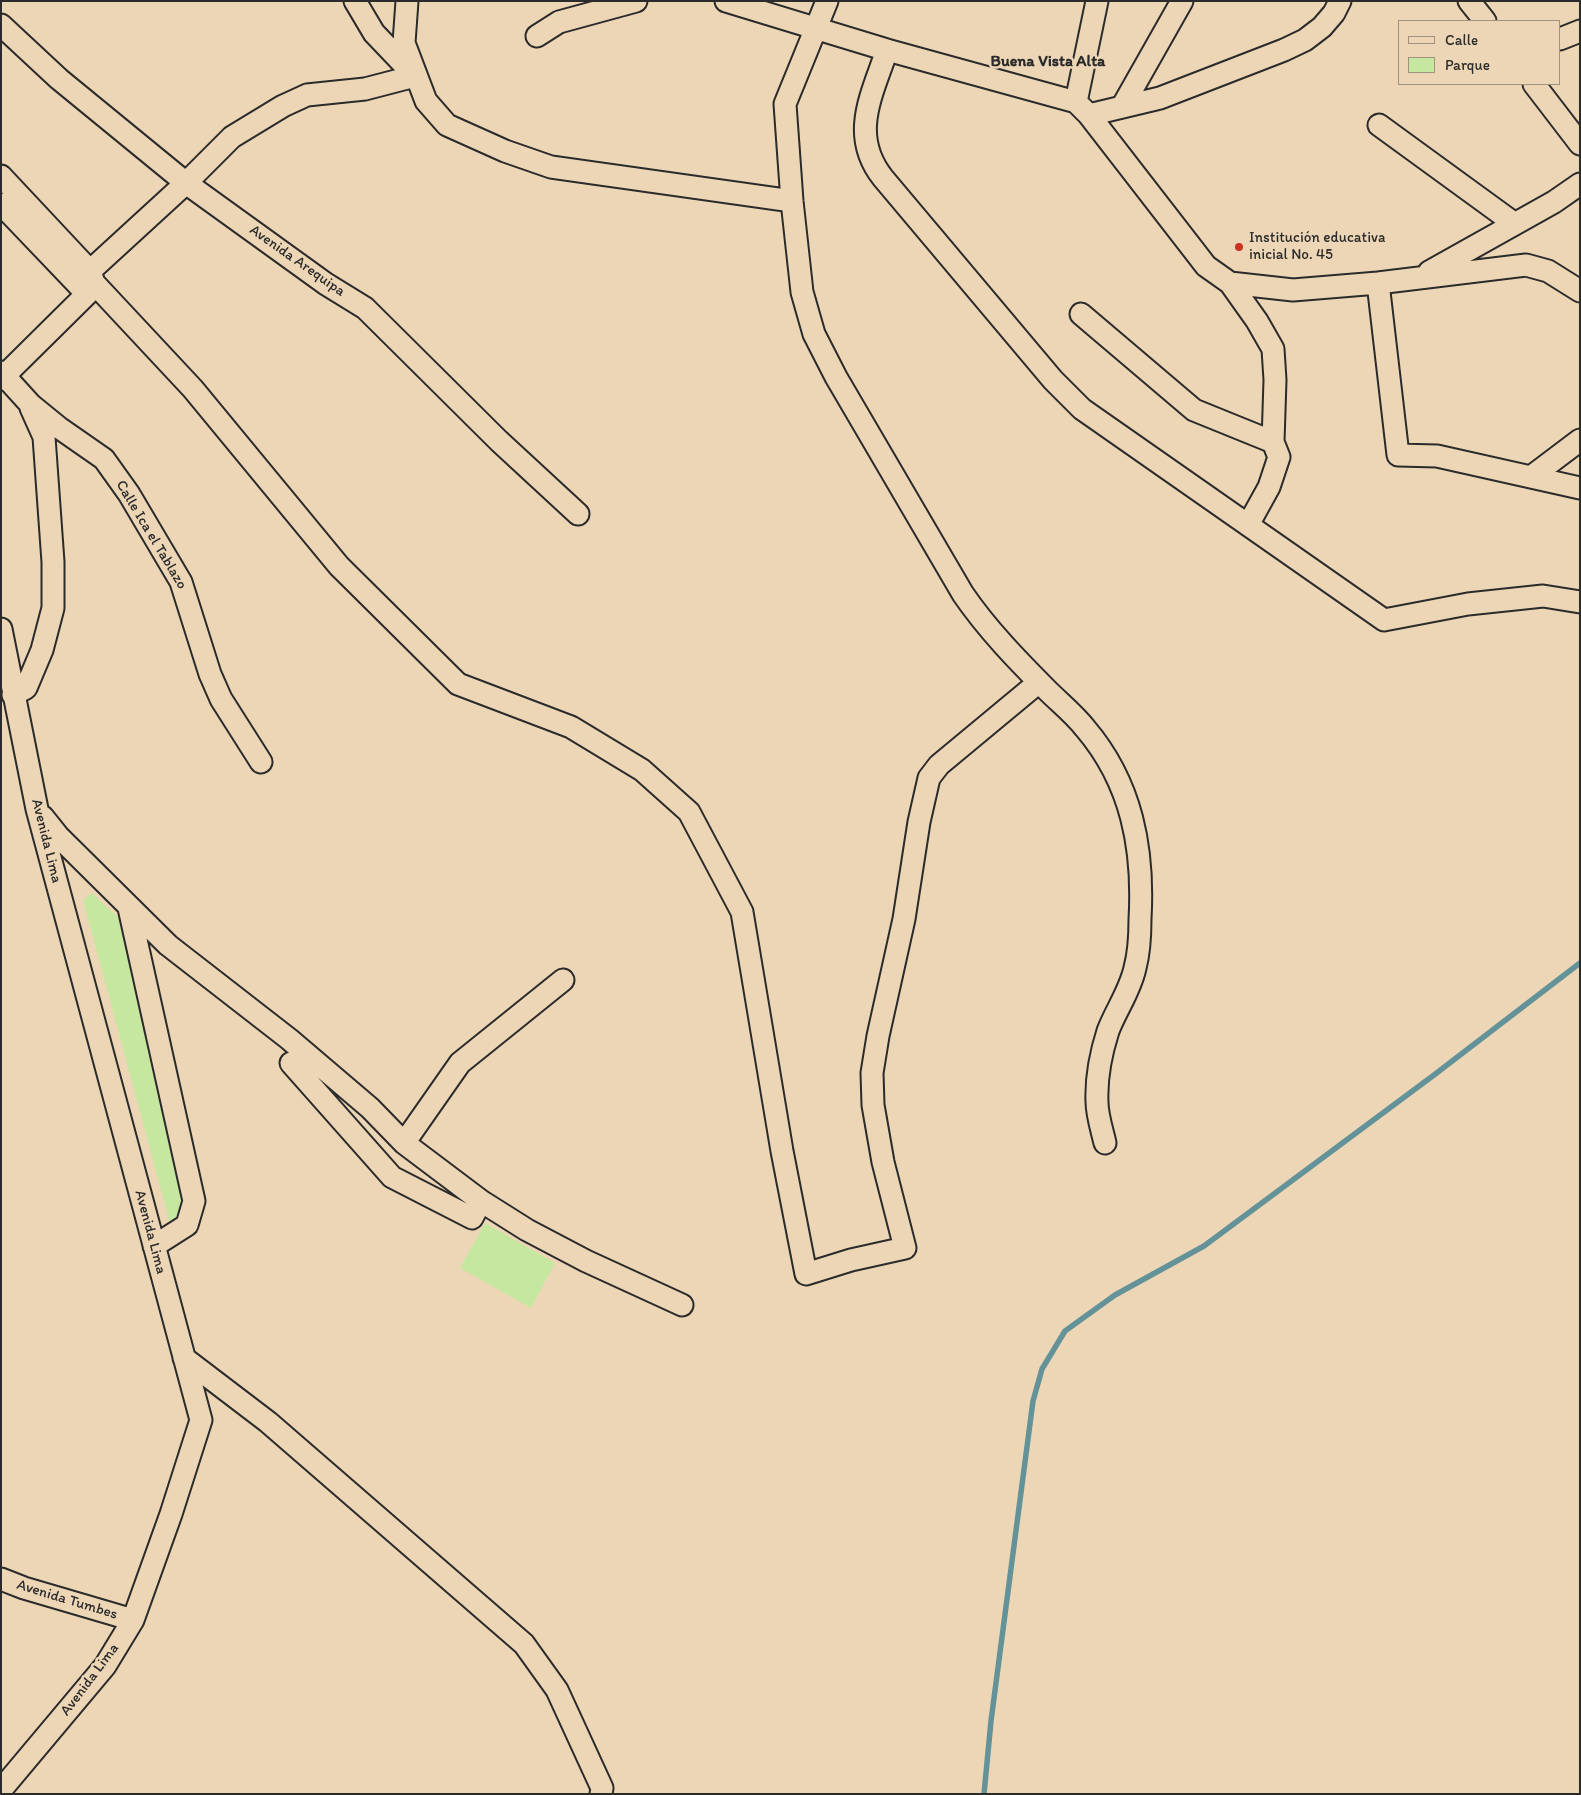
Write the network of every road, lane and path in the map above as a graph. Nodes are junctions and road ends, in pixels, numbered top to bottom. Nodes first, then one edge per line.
1 (355, 1) edge
2 (407, 1) edge
3 (636, 1) edge
4 (726, 1) edge
5 (827, 1) edge
6 (1097, 1) edge
7 (1182, 1) edge
8 (1340, 1) edge
9 (1469, 1) edge
10 (1484, 20) edge
11 (1, 25) edge
12 (815, 27) junction
13 (1580, 31) edge
14 (537, 36) dead end
15 (1561, 38) edge
16 (887, 50) junction
17 (415, 76) junction
18 (1535, 85) edge
19 (1122, 107) junction
20 (1083, 108) junction
21 (1379, 125) dead end
22 (1580, 144) edge
23 (1, 176) edge
24 (186, 183) junction
25 (1580, 184) edge
26 (792, 201) junction
27 (2, 204) edge
28 (1516, 224) junction
29 (1419, 278) junction
30 (90, 283) junction
31 (1230, 283) junction
32 (1378, 283) junction
33 (1580, 291) edge
34 (1081, 314) dead end
35 (2, 376) edge
36 (30, 405) junction
37 (1580, 440) edge
38 (1273, 442) junction
39 (1531, 477) junction
40 (1580, 488) edge
41 (578, 514) dead end
42 (1248, 525) junction
43 (1580, 602) edge
44 (1, 629) edge
45 (1039, 682) junction
46 (13, 695) junction
47 (261, 762) dead end
48 (37, 809) junction
49 (129, 908) junction
50 (563, 980) dead end
51 (291, 1063) dead end
52 (404, 1143) junction
53 (1105, 1143) dead end
54 (481, 1201) junction
55 (154, 1246) junction
56 (682, 1305) dead end
57 (184, 1358) junction
58 (1, 1579) edge
59 (133, 1620) junction
60 (1, 1790) edge
61 (601, 1794) edge

1 - 17 street
2 - 17 street
3 - 14 street
4 - 12 street
5 - 12 street
6 - 20 street
7 - 19 street
8 - 19 street
9 - 10 street
11 - 24 street, Avenida Arequipa
12 - 16 street
12 - 26 street
13 - 15 street
16 - 20 street
16 - 42 street
17 - 24 street
17 - 26 street
18 - 22 street
19 - 20 street
20 - 31 street
21 - 28 street
23 - 30 street
24 - 30 street
24 - 41 street, Avenida Arequipa
25 - 28 street
26 - 45 street
27 - 30 street
28 - 29 street
29 - 32 street
29 - 33 street
30 - 35 street
30 - 45 street
31 - 32 street
31 - 38 street
32 - 39 street
34 - 38 street
35 - 36 street, Calle Ica el Tablazo
36 - 46 street
36 - 47 street, Calle Ica el Tablazo
37 - 39 street
38 - 42 street
39 - 40 street
42 - 43 street
44 - 46 street, Avenida Lima
45 - 53 street
46 - 48 street, Avenida Lima
48 - 49 street
48 - 55 street, Avenida Lima
49 - 52 street
49 - 55 street
50 - 52 street
51 - 54 street
52 - 54 street
54 - 56 street
55 - 57 street, Avenida Lima
57 - 59 street, Avenida Lima
57 - 61 street
58 - 59 street, Avenida Tumbes
59 - 60 street, Avenida Lima

